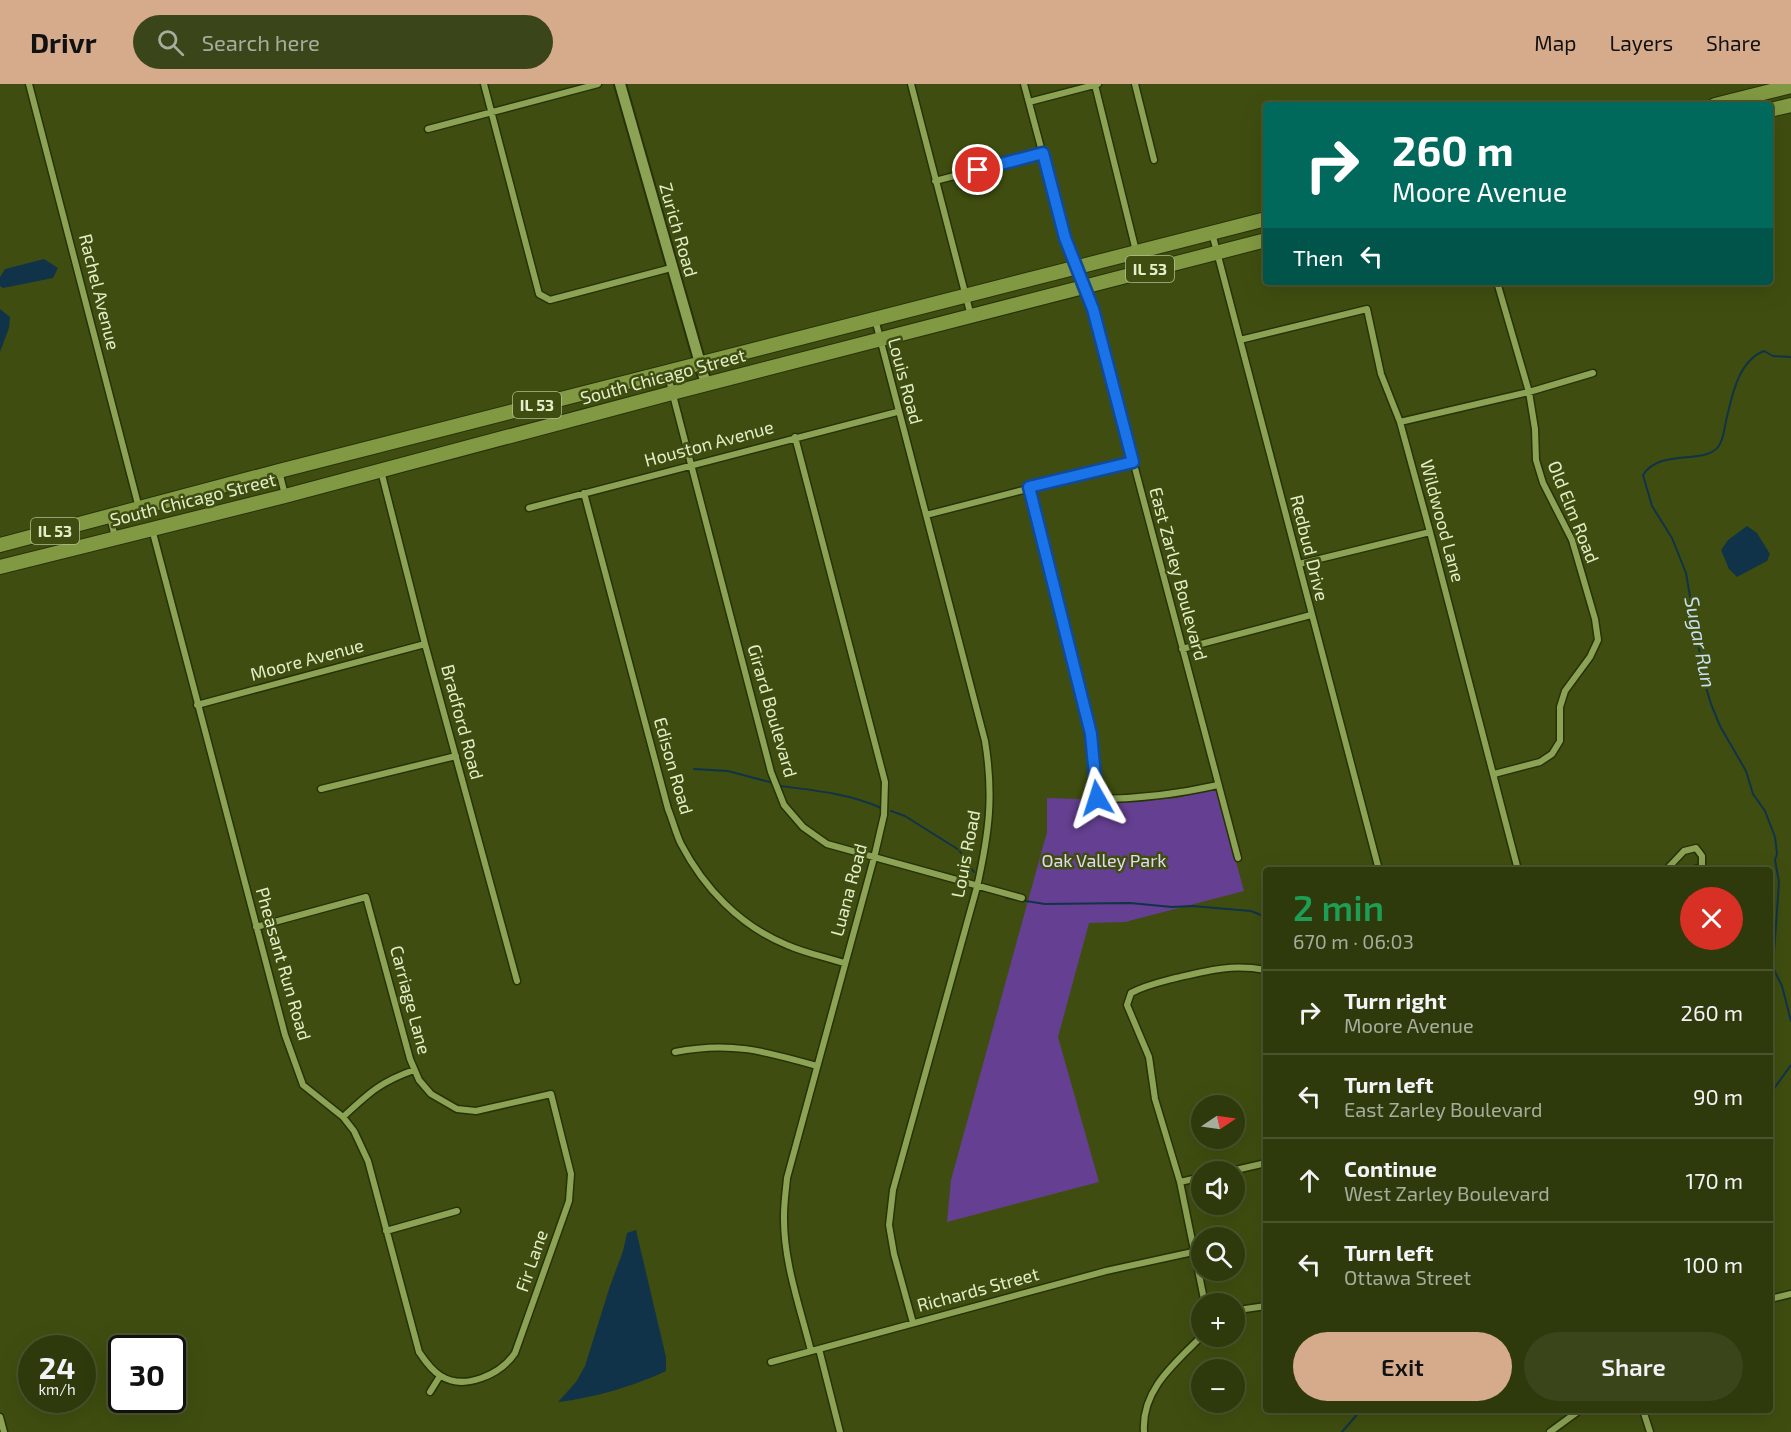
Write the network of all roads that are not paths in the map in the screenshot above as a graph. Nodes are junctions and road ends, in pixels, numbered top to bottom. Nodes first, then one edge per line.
1 (29, 84) edge
2 (484, 84) edge
3 (598, 84) edge
4 (620, 84) edge
5 (911, 84) edge
6 (1024, 84) edge
7 (1096, 84) edge
8 (1136, 84) edge
9 (1791, 86) edge
10 (1029, 102) junction
11 (1727, 102) edge
12 (1791, 105) edge
13 (1773, 109) edge
14 (491, 112) junction
15 (428, 129) dead end
16 (1043, 153) junction
17 (1154, 160) dead end
18 (935, 181) junction
19 (1263, 220) edge
20 (1212, 233) junction
21 (1263, 241) edge
22 (1136, 252) junction
23 (1217, 253) junction
24 (1077, 267) junction
25 (671, 268) junction
26 (1498, 285) edge
27 (1084, 286) junction
28 (966, 296) junction
29 (971, 316) junction
30 (874, 319) junction
31 (879, 340) junction
32 (1239, 340) junction
33 (700, 364) junction
34 (666, 372) junction
35 (1593, 373) dead end
36 (706, 384) junction
37 (1529, 392) junction
38 (672, 393) junction
39 (897, 412) junction
40 (1400, 422) junction
41 (795, 437) junction
42 (1133, 462) junction
43 (690, 464) junction
44 (381, 470) junction
45 (279, 471) junction
46 (1029, 487) junction
47 (584, 493) junction
48 (285, 496) junction
49 (139, 508) junction
50 (529, 508) dead end
51 (926, 515) junction
52 (110, 517) junction
53 (152, 529) junction
54 (1430, 532) junction
55 (115, 537) junction
56 (0, 545) edge
57 (1299, 564) junction
58 (0, 567) edge
59 (1311, 615) junction
60 (425, 644) junction
61 (1182, 649) junction
62 (197, 705) junction
63 (456, 756) junction
64 (1494, 774) junction
65 (1218, 785) junction
66 (321, 789) dead end
67 (874, 858) junction
68 (1238, 858) dead end
69 (1378, 867) edge
70 (1517, 867) edge
71 (1667, 867) edge
72 (1702, 867) edge
73 (977, 887) junction
74 (1022, 898) dead end
75 (256, 927) junction
76 (844, 963) junction
77 (1263, 970) edge
78 (516, 981) dead end
79 (675, 1052) dead end
80 (817, 1066) junction
81 (414, 1070) junction
82 (551, 1094) joint
83 (342, 1117) junction
84 (1263, 1164) edge
85 (1245, 1168) edge
86 (1191, 1180) edge
87 (1180, 1182) junction
88 (457, 1211) dead end
89 (386, 1231) junction
90 (1191, 1241) edge
91 (1191, 1252) edge
92 (1791, 1294) edge
93 (1773, 1298) edge
94 (1263, 1307) edge
95 (1245, 1310) edge
96 (913, 1323) junction
97 (1191, 1346) edge
98 (815, 1350) junction
99 (771, 1362) dead end
100 (440, 1376) junction
101 (430, 1392) dead end
102 (1576, 1413) edge
103 (1644, 1413) edge
104 (0, 1417) edge
105 (4, 1432) edge
106 (840, 1432) edge
107 (1142, 1432) edge
108 (1550, 1432) edge
109 (1650, 1432) edge

1 - 49 street, Rachel Avenue
2 - 14 street
3 - 14 street
4 - 25 street, Zurich Road
5 - 18 street
6 - 10 street, East Zarley Boulevard
7 - 10 street
7 - 22 street
8 - 17 street
9 - 11 main road
10 - 16 street, East Zarley Boulevard
12 - 13 main road
14 - 15 street
14 - 25 street
16 - 18 street
16 - 24 street, East Zarley Boulevard
18 - 28 street
19 - 20 main road, South Chicago Street / IL 53
20 - 22 main road, South Chicago Street / IL 53
20 - 23 street, Redbud Drive
21 - 23 main road, South Chicago Street / IL 53
22 - 24 main road, South Chicago Street / IL 53
23 - 27 main road, South Chicago Street / IL 53
23 - 32 street, Redbud Drive
24 - 27 street, East Zarley Boulevard
24 - 28 main road, South Chicago Street / IL 53
25 - 33 street, Zurich Road
26 - 37 street, Old Elm Road
27 - 29 main road, South Chicago Street / IL 53
27 - 42 street, East Zarley Boulevard
28 - 29 street
28 - 30 main road, South Chicago Street / IL 53
29 - 31 main road, South Chicago Street / IL 53
30 - 31 street, Louis Road
30 - 33 main road, South Chicago Street / IL 53
31 - 36 main road, South Chicago Street / IL 53
31 - 39 street, Louis Road
32 - 40 street, Wildwood Lane
32 - 57 street, Redbud Drive
33 - 34 main road, South Chicago Street / IL 53
33 - 36 street, Zurich Road
34 - 38 street, Girard Boulevard
34 - 45 main road, South Chicago Street / IL 53
35 - 37 street
36 - 38 main road, South Chicago Street / IL 53
37 - 40 street
37 - 64 street, Old Elm Road
38 - 43 street, Girard Boulevard
38 - 44 main road, South Chicago Street / IL 53
39 - 41 street, Houston Avenue
39 - 51 street, Louis Road
40 - 54 street, Wildwood Lane
41 - 43 street, Houston Avenue
41 - 67 street, Luana Road
42 - 46 street
42 - 61 street, East Zarley Boulevard
43 - 47 street, Houston Avenue
43 - 67 street, Girard Boulevard
44 - 48 main road, South Chicago Street / IL 53
44 - 60 street, Bradford Road
45 - 48 street
45 - 49 main road, South Chicago Street / IL 53
46 - 51 street
46 - 65 street
47 - 50 street, Houston Avenue
47 - 76 street, Edison Road
48 - 53 main road, South Chicago Street / IL 53
49 - 52 main road, South Chicago Street / IL 53
51 - 73 street, Louis Road
52 - 55 street
52 - 56 main road, South Chicago Street / IL 53
53 - 55 main road, South Chicago Street / IL 53
53 - 62 street, Pheasant Run Road
54 - 57 street
54 - 64 street, Wildwood Lane
55 - 58 main road, South Chicago Street / IL 53
57 - 59 street, Redbud Drive
59 - 61 street
59 - 69 street, Redbud Drive
60 - 62 street, Moore Avenue
60 - 63 street, Bradford Road
61 - 65 street, East Zarley Boulevard
62 - 75 street, Pheasant Run Road
63 - 66 street
63 - 78 street, Bradford Road
64 - 70 street, Wildwood Lane
65 - 68 street, East Zarley Boulevard
67 - 73 street, Girard Boulevard
67 - 76 street, Luana Road
71 - 72 street
73 - 74 street, Girard Boulevard
73 - 96 street, Louis Road
75 - 81 street, Carriage Lane
75 - 83 street, Pheasant Run Road
76 - 80 street, Luana Road
77 - 87 street
79 - 80 street
80 - 98 street, Luana Road
81 - 82 street, Carriage Lane
81 - 83 street
82 - 100 street, Fir Lane
83 - 89 street, Pheasant Run Road
84 - 85 street
86 - 87 street
87 - 90 street
88 - 89 street
89 - 100 street, Pheasant Run Road
91 - 96 street, Richards Street
92 - 93 street
94 - 95 street
96 - 98 street, Richards Street
97 - 107 street
98 - 99 street, Richards Street
98 - 106 street, Luana Road
100 - 101 street
102 - 108 street
103 - 109 street
104 - 105 street

